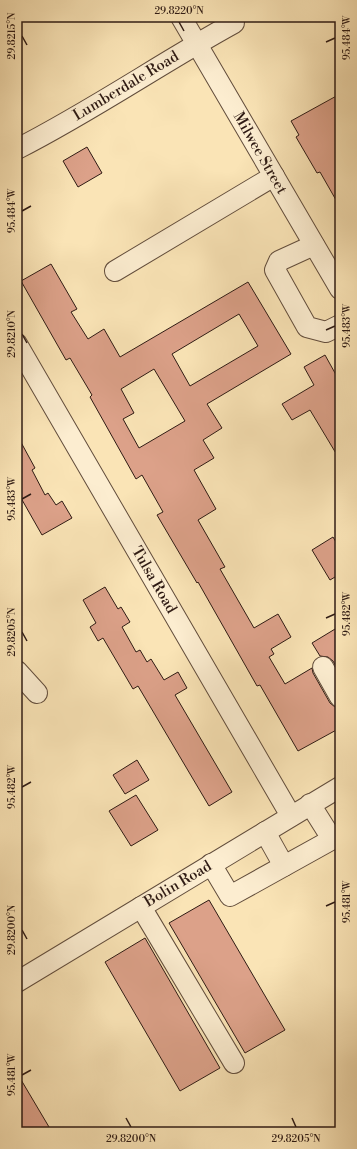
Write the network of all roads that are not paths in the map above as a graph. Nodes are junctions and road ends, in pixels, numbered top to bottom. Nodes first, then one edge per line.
1 (181, 17) edge
2 (234, 23) dead end
3 (196, 44) junction
4 (17, 149) edge
5 (274, 176) junction
6 (314, 245) junction
7 (115, 271) dead end
8 (340, 289) edge
9 (340, 325) edge
10 (17, 344) edge
11 (323, 667) dead end
12 (17, 671) edge
13 (37, 693) dead end
14 (340, 697) edge
15 (340, 787) edge
16 (310, 804) junction
17 (291, 816) junction
18 (265, 832) junction
19 (336, 837) edge
20 (211, 864) junction
21 (284, 866) junction
22 (141, 907) junction
23 (17, 982) edge
24 (234, 1063) dead end

1 - 3 street, Milwee Street
2 - 3 street, Lumberdale Road
3 - 4 street, Lumberdale Road
3 - 5 street, Milwee Street
5 - 6 street, Milwee Street
5 - 7 street
6 - 8 street, Milwee Street
6 - 9 street
10 - 17 street, Tulsa Road
11 - 14 street
12 - 13 street
15 - 16 street, Bolin Road
16 - 17 street, Bolin Road
16 - 19 street
17 - 18 street, Bolin Road
18 - 20 street, Bolin Road
18 - 21 street
19 - 21 street
20 - 21 street
20 - 22 street, Bolin Road
22 - 23 street, Bolin Road
22 - 24 street

